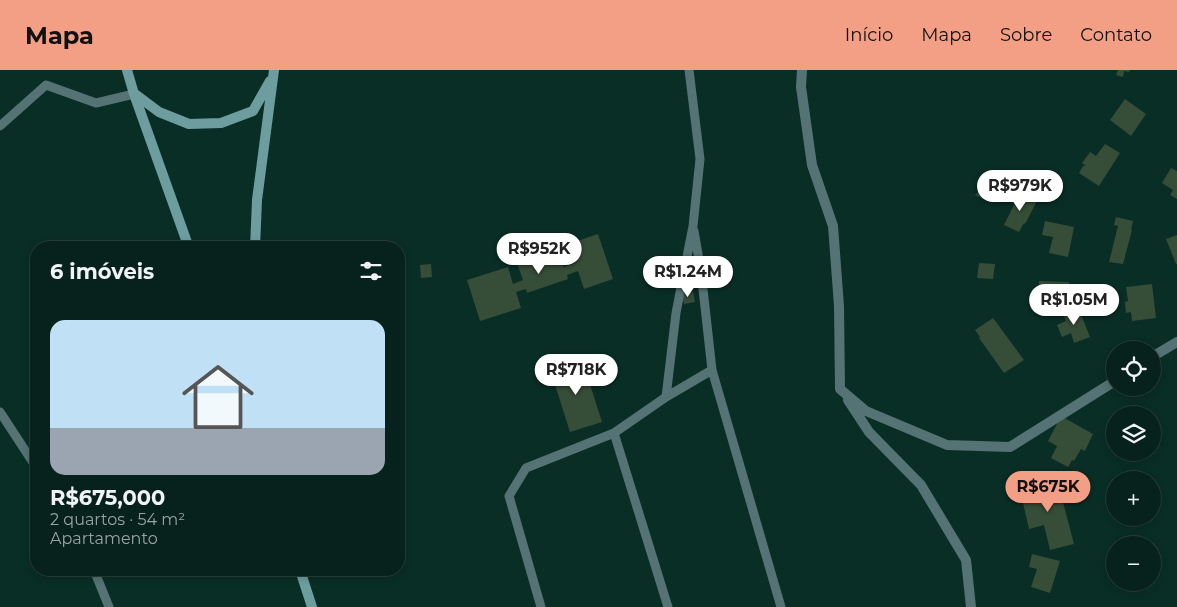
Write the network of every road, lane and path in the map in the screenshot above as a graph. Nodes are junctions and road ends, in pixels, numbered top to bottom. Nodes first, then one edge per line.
1 (127, 70) edge
2 (690, 70) edge
3 (802, 70) edge
4 (274, 73) edge
5 (134, 94) junction
6 (0, 126) edge
7 (693, 226) junction
8 (186, 241) edge
9 (255, 241) edge
10 (1177, 342) edge
11 (1161, 352) edge
12 (712, 370) junction
13 (1106, 387) edge
14 (840, 389) junction
15 (666, 397) junction
16 (0, 412) edge
17 (614, 433) junction
18 (30, 458) edge
19 (96, 576) edge
20 (302, 576) edge
21 (109, 607) edge
22 (312, 607) edge
23 (541, 607) edge
24 (668, 607) edge
25 (781, 607) edge
26 (971, 607) edge

1 - 5 main road
2 - 7 lane
3 - 14 street
4 - 5 main road
4 - 9 main road
5 - 6 lane
5 - 8 main road
7 - 12 lane
7 - 15 lane
10 - 11 street
12 - 15 lane
12 - 25 lane
13 - 14 street
14 - 26 street
15 - 17 lane
16 - 18 lane
17 - 23 lane
17 - 24 lane
19 - 21 lane
20 - 22 main road

